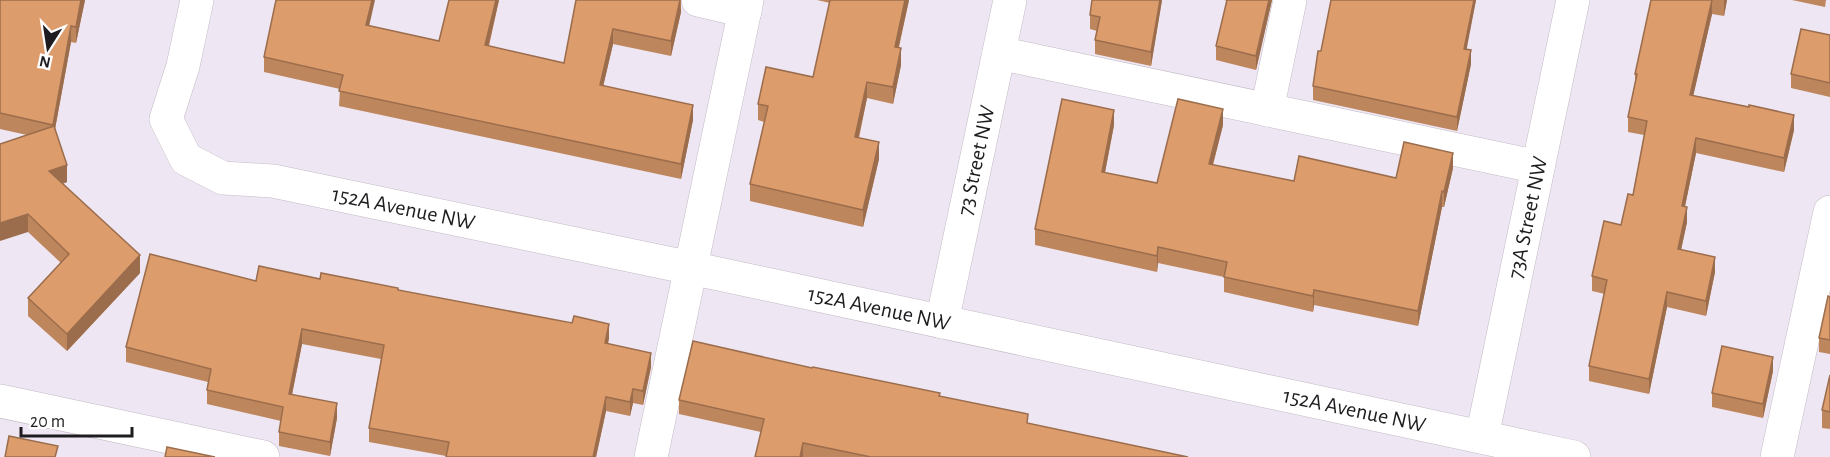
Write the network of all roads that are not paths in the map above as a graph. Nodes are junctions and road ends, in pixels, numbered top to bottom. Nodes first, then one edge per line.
1 (197, 0) edge
2 (698, 0) edge
3 (1010, 0) edge
4 (1290, 0) edge
5 (1573, 0) edge
6 (746, 5) edge
7 (999, 53) junction
8 (1267, 110) junction
9 (1538, 167) junction
10 (1830, 212) edge
11 (691, 268) junction
12 (942, 322) junction
13 (0, 401) edge
14 (1482, 437) junction
15 (263, 457) edge
16 (651, 457) edge
17 (1574, 457) edge
18 (1777, 457) edge

1 - 11 street, 152A Avenue NW
2 - 6 street
3 - 7 street, 73 Street NW
4 - 8 street
5 - 9 street, 73A Street NW
6 - 11 street
7 - 8 street
7 - 12 street, 73 Street NW
8 - 9 street
9 - 14 street, 73A Street NW
10 - 18 street
11 - 12 street, 152A Avenue NW
11 - 16 street
12 - 14 street, 152A Avenue NW
13 - 15 street
14 - 17 street, 152A Avenue NW

